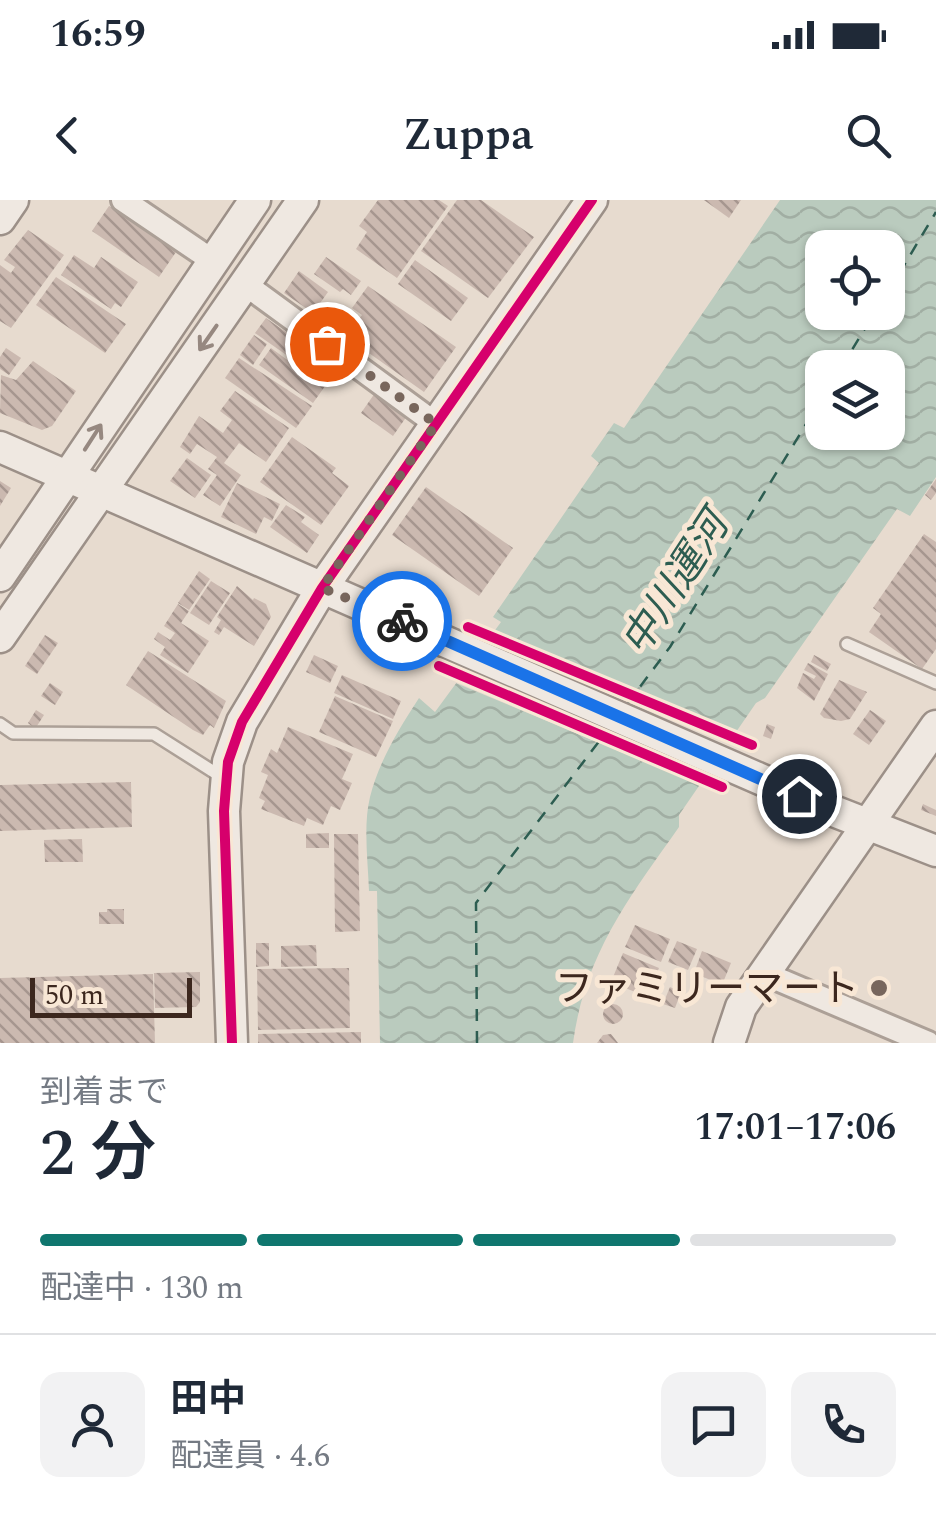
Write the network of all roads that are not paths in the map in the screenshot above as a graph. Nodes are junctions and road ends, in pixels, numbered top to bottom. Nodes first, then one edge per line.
1 (122, 200) edge
2 (255, 200) edge
3 (304, 200) edge
4 (592, 200) edge
5 (213, 261) junction
6 (245, 284) junction
7 (436, 424) junction
8 (0, 447) edge
9 (68, 478) junction
10 (102, 491) junction
11 (0, 576) edge
12 (322, 588) junction
13 (0, 636) edge
14 (847, 644) dead end
15 (936, 683) edge
16 (0, 724) edge
17 (936, 726) edge
18 (226, 780) junction
19 (868, 824) junction
20 (936, 851) edge
21 (763, 974) junction
22 (921, 1041) edge
23 (232, 1043) edge
24 (729, 1043) edge

1 - 5 street
2 - 5 street
3 - 6 street
4 - 7 street
9 -> 5 street
6 - 7 street
6 -> 10 street
7 - 12 street
8 - 9 street
9 - 10 street
9 - 11 street
10 - 12 street
10 - 13 street
12 - 18 street
12 - 19 street
14 - 15 lane
16 - 18 lane
17 - 19 street
18 - 23 street
19 - 20 street
19 - 21 street
21 - 22 street
21 - 24 street

